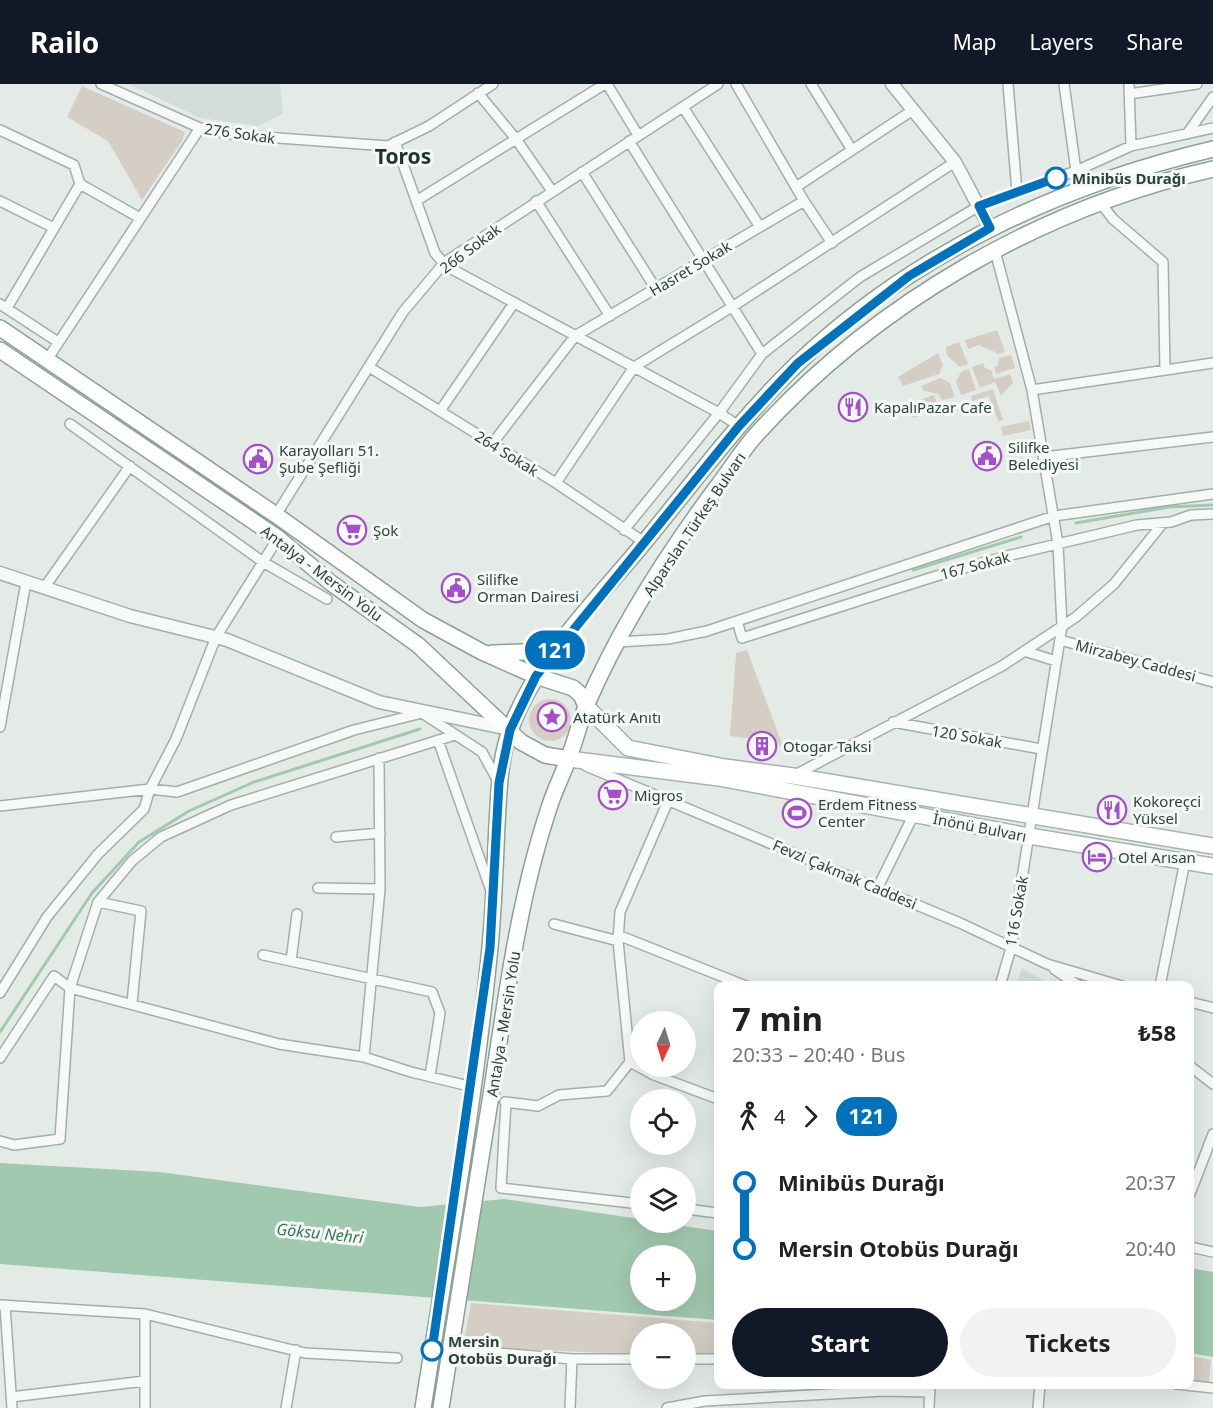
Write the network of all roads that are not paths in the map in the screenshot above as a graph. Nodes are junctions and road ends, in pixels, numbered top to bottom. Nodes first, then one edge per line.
1 (101, 84) edge
2 (493, 84) edge
3 (606, 84) edge
4 (736, 84) edge
5 (811, 84) edge
6 (892, 84) edge
7 (1008, 84) edge
8 (1064, 84) edge
9 (1197, 84) edge
10 (716, 85) edge
11 (1129, 89) edge
12 (478, 93) junction
13 (1213, 97) edge
14 (683, 107) junction
15 (913, 110) junction
16 (200, 128) junction
17 (1213, 128) edge
18 (0, 130) edge
19 (1187, 134) junction
20 (638, 135) junction
21 (516, 139) junction
22 (629, 141) junction
23 (392, 144) junction
24 (1131, 146) junction
25 (1213, 149) edge
26 (852, 150) junction
27 (956, 162) junction
28 (1213, 170) edge
29 (1076, 171) junction
30 (582, 172) junction
31 (80, 184) junction
32 (796, 187) junction
33 (1081, 188) junction
34 (552, 191) junction
35 (1017, 192) junction
36 (0, 201) edge
37 (416, 201) junction
38 (536, 201) junction
39 (804, 201) junction
40 (1100, 202) junction
41 (979, 206) junction
42 (140, 218) junction
43 (760, 227) junction
44 (54, 228) junction
45 (990, 228) junction
46 (832, 243) junction
47 (995, 251) junction
48 (703, 260) junction
49 (444, 264) junction
50 (656, 289) junction
51 (514, 303) junction
52 (3, 306) edge
53 (732, 307) junction
54 (610, 316) junction
55 (0, 328) edge
56 (575, 336) junction
57 (58, 342) junction
58 (0, 350) edge
59 (762, 354) junction
60 (47, 360) junction
61 (1213, 363) edge
62 (369, 367) junction
63 (634, 367) junction
64 (1165, 370) junction
65 (1032, 390) junction
66 (440, 411) junction
67 (719, 413) junction
68 (70, 424) dead end
69 (739, 426) junction
70 (1213, 437) edge
71 (492, 444) junction
72 (1044, 458) junction
73 (130, 466) junction
74 (556, 483) junction
75 (1213, 494) edge
76 (1213, 514) edge
77 (276, 515) junction
78 (1054, 516) junction
79 (1163, 523) junction
80 (624, 530) junction
81 (278, 538) junction
82 (644, 542) junction
83 (1058, 544) junction
84 (263, 562) junction
85 (0, 573) edge
86 (26, 582) junction
87 (44, 588) junction
88 (327, 599) dead end
89 (737, 621) junction
90 (1062, 626) junction
91 (216, 637) junction
92 (1060, 640) junction
93 (618, 642) junction
94 (554, 651) junction
95 (1024, 651) junction
96 (482, 652) junction
97 (1056, 661) junction
98 (536, 676) junction
99 (1213, 682) edge
100 (586, 706) junction
101 (422, 713) junction
102 (892, 722) junction
103 (0, 727) edge
104 (510, 730) junction
105 (455, 735) junction
106 (438, 740) junction
107 (1041, 749) junction
108 (380, 758) junction
109 (568, 759) junction
110 (794, 776) junction
111 (499, 783) junction
112 (150, 789) junction
113 (669, 799) junction
114 (0, 806) edge
115 (914, 814) junction
116 (1030, 816) junction
117 (380, 833) junction
118 (1029, 836) junction
119 (336, 837) dead end
120 (1213, 846) edge
121 (1185, 861) junction
122 (1213, 866) edge
123 (318, 888) dead end
124 (380, 889) junction
125 (877, 889) junction
126 (493, 895) junction
127 (98, 902) junction
128 (297, 914) dead end
129 (554, 924) dead end
130 (618, 938) junction
131 (1011, 948) junction
132 (262, 955) dead end
133 (291, 962) junction
134 (1047, 964) junction
135 (373, 979) junction
136 (733, 981) edge
137 (1001, 981) edge
138 (1072, 981) edge
139 (1105, 981) edge
140 (1161, 981) edge
141 (70, 988) junction
142 (0, 993) edge
143 (132, 1003) junction
144 (1194, 1003) edge
145 (1213, 1008) edge
146 (364, 1057) junction
147 (0, 1058) edge
148 (630, 1062) joint
149 (1194, 1069) edge
150 (429, 1076) junction
151 (659, 1077) edge
152 (1213, 1084) edge
153 (465, 1085) dead end
154 (714, 1098) edge
155 (1213, 1134) edge
156 (0, 1141) edge
157 (1194, 1174) edge
158 (630, 1203) edge
159 (696, 1210) edge
160 (714, 1212) edge
161 (1194, 1248) edge
162 (1213, 1252) edge
163 (2, 1305) edge
164 (145, 1314) junction
165 (450, 1349) junction
166 (296, 1350) junction
167 (397, 1358) dead end
168 (572, 1359) junction
169 (630, 1359) edge
170 (696, 1359) edge
171 (714, 1359) edge
172 (145, 1381) junction
173 (1194, 1386) edge
174 (1213, 1388) edge
175 (907, 1389) edge
176 (930, 1389) edge
177 (1040, 1389) edge
178 (12, 1397) junction
179 (12, 1408) edge
180 (145, 1408) edge
181 (286, 1408) edge
182 (423, 1408) edge
183 (441, 1408) edge
184 (570, 1408) edge
185 (667, 1408) edge
186 (929, 1408) edge
187 (1038, 1408) edge

1 - 16 street, 276 Sokak
2 - 12 street
3 - 20 street
3 - 21 street
4 - 32 street
5 - 26 street
6 - 15 street
7 - 35 street
8 - 29 street
9 - 11 street
10 - 14 street, 266 Sokak
11 - 24 street
12 - 21 street
12 - 23 street
13 - 19 street
14 - 20 street, 266 Sokak
14 - 43 street
15 - 26 street
15 - 27 street
16 - 23 street, 276 Sokak
16 - 42 street
17 - 19 street
18 - 31 street
19 - 24 street
20 - 22 street, 266 Sokak
21 - 34 street
21 - 37 street
22 - 30 street, 266 Sokak
22 - 48 street
23 - 37 street
24 - 29 street
25 - 33 main road, Alparslan Türkeş Bulvarı
26 - 32 street
27 - 41 street
27 - 46 street
28 - 40 main road, Alparslan Türkeş Bulvarı
29 - 33 street
29 - 35 street
30 - 34 street, 266 Sokak
30 - 50 street
31 - 42 street
31 - 44 street
32 - 39 street
33 - 45 main road, Alparslan Türkeş Bulvarı
34 - 38 street, 266 Sokak
35 - 41 street
36 - 44 street
37 - 49 street
38 - 49 street, 266 Sokak
38 - 54 street
39 - 43 street, Hasret Sokak
39 - 46 street
40 - 47 main road, Alparslan Türkeş Bulvarı
40 - 64 street
41 - 45 street
41 - 59 street
42 - 57 street
43 - 48 street, Hasret Sokak
44 - 52 street
45 - 69 main road, Alparslan Türkeş Bulvarı
46 - 53 street
47 - 65 street, 116 Sokak
47 - 93 main road, Alparslan Türkeş Bulvarı
48 - 50 street, Hasret Sokak
48 - 53 street
49 - 51 street
49 - 62 street, 266 Sokak
50 - 54 street, Hasret Sokak
51 - 56 street
51 - 66 street
52 - 57 street
53 - 59 street
53 - 63 street
54 - 56 street, Hasret Sokak
55 - 60 main road, Antalya - Mersin Yolu
56 - 63 street
56 - 71 street, Hasret Sokak
57 - 60 street
58 - 81 main road, Antalya - Mersin Yolu
59 - 67 street
60 - 77 main road, Antalya - Mersin Yolu
61 - 64 street
62 - 66 street, 264 Sokak
62 - 77 street, 266 Sokak
63 - 67 street
63 - 74 street
64 - 65 street
65 - 72 street, 116 Sokak
66 - 71 street, 264 Sokak
67 - 69 street
67 - 80 street
68 - 73 street
69 - 82 main road, Alparslan Türkeş Bulvarı
70 - 72 street
71 - 74 street, 264 Sokak
72 - 78 street, 116 Sokak
73 - 84 street
73 - 87 street
74 - 80 street, 264 Sokak
75 - 78 street
76 - 79 street, 167 Sokak
77 - 96 main road, Antalya - Mersin Yolu
78 - 83 street, 116 Sokak
78 - 89 street
79 - 83 street, 167 Sokak
79 - 90 street
80 - 82 street, 264 Sokak
81 - 84 street
81 - 104 main road, Antalya - Mersin Yolu
82 - 94 main road, Alparslan Türkeş Bulvarı
83 - 89 street, 167 Sokak
83 - 90 street, 116 Sokak
84 - 88 street
84 - 91 street
85 - 86 street
86 - 87 street
86 - 103 street
87 - 91 street
89 - 93 street
90 - 92 street, 116 Sokak
90 - 95 street
91 - 101 street
91 - 112 street
92 - 97 street, 116 Sokak
92 - 99 street, Mirzabey Caddesi
93 - 100 main road, Alparslan Türkeş Bulvarı
94 - 96 main road
94 - 98 main road, Alparslan Türkeş Bulvarı
95 - 97 street
95 - 102 street
96 - 98 main road, Antalya - Mersin Yolu
97 - 107 street, 116 Sokak
98 - 100 main road
98 - 104 main road, Alparslan Türkeş Bulvarı
100 - 109 main road, Antalya - Mersin Yolu
100 - 110 main road, İnönü Bulvarı
101 - 104 street
101 - 105 street
101 - 112 street
102 - 107 street, 120 Sokak
102 - 110 street
104 - 109 main road
104 - 111 main road
105 - 106 street
105 - 111 street
106 - 108 street
106 - 126 street
107 - 116 street, 116 Sokak
108 - 117 street
108 - 127 street
109 - 113 street, Fevzi Çakmak Caddesi
109 - 115 main road, İnönü Bulvarı
109 - 165 main road, Antalya - Mersin Yolu
110 - 116 main road, İnönü Bulvarı
111 - 126 main road
112 - 114 street
112 - 142 street
113 - 125 street, Fevzi Çakmak Caddesi
113 - 130 street
115 - 118 main road, İnönü Bulvarı
115 - 125 street
116 - 118 street, 116 Sokak
116 - 120 main road, İnönü Bulvarı
117 - 119 street
117 - 124 street
118 - 121 main road, İnönü Bulvarı
118 - 131 street, 116 Sokak
121 - 122 main road, İnönü Bulvarı
121 - 140 street
123 - 124 street
124 - 135 street
125 - 131 street, Fevzi Çakmak Caddesi
126 - 182 main road
127 - 141 street
127 - 143 street
128 - 133 street
129 - 130 street
130 - 136 street
130 - 148 street
131 - 134 street, Fevzi Çakmak Caddesi
131 - 137 street, 116 Sokak
132 - 133 street
133 - 135 street
134 - 138 street
134 - 139 street, Fevzi Çakmak Caddesi
135 - 146 street
135 - 150 street
141 - 143 street
141 - 147 street
141 - 156 street
143 - 146 street
144 - 145 street
146 - 150 street
148 - 158 street
149 - 152 street
150 - 153 street
151 - 154 street
155 - 157 street
159 - 160 street
161 - 162 street
163 - 164 street
163 - 178 street
164 - 166 street
164 - 172 street
165 - 168 street
165 - 183 main road, Antalya - Mersin Yolu
166 - 167 street
166 - 181 street
168 - 169 street
168 - 184 street
170 - 171 street
172 - 178 street
172 - 180 street
173 - 174 street
175 - 185 street
176 - 186 street
177 - 187 street
178 - 179 street

